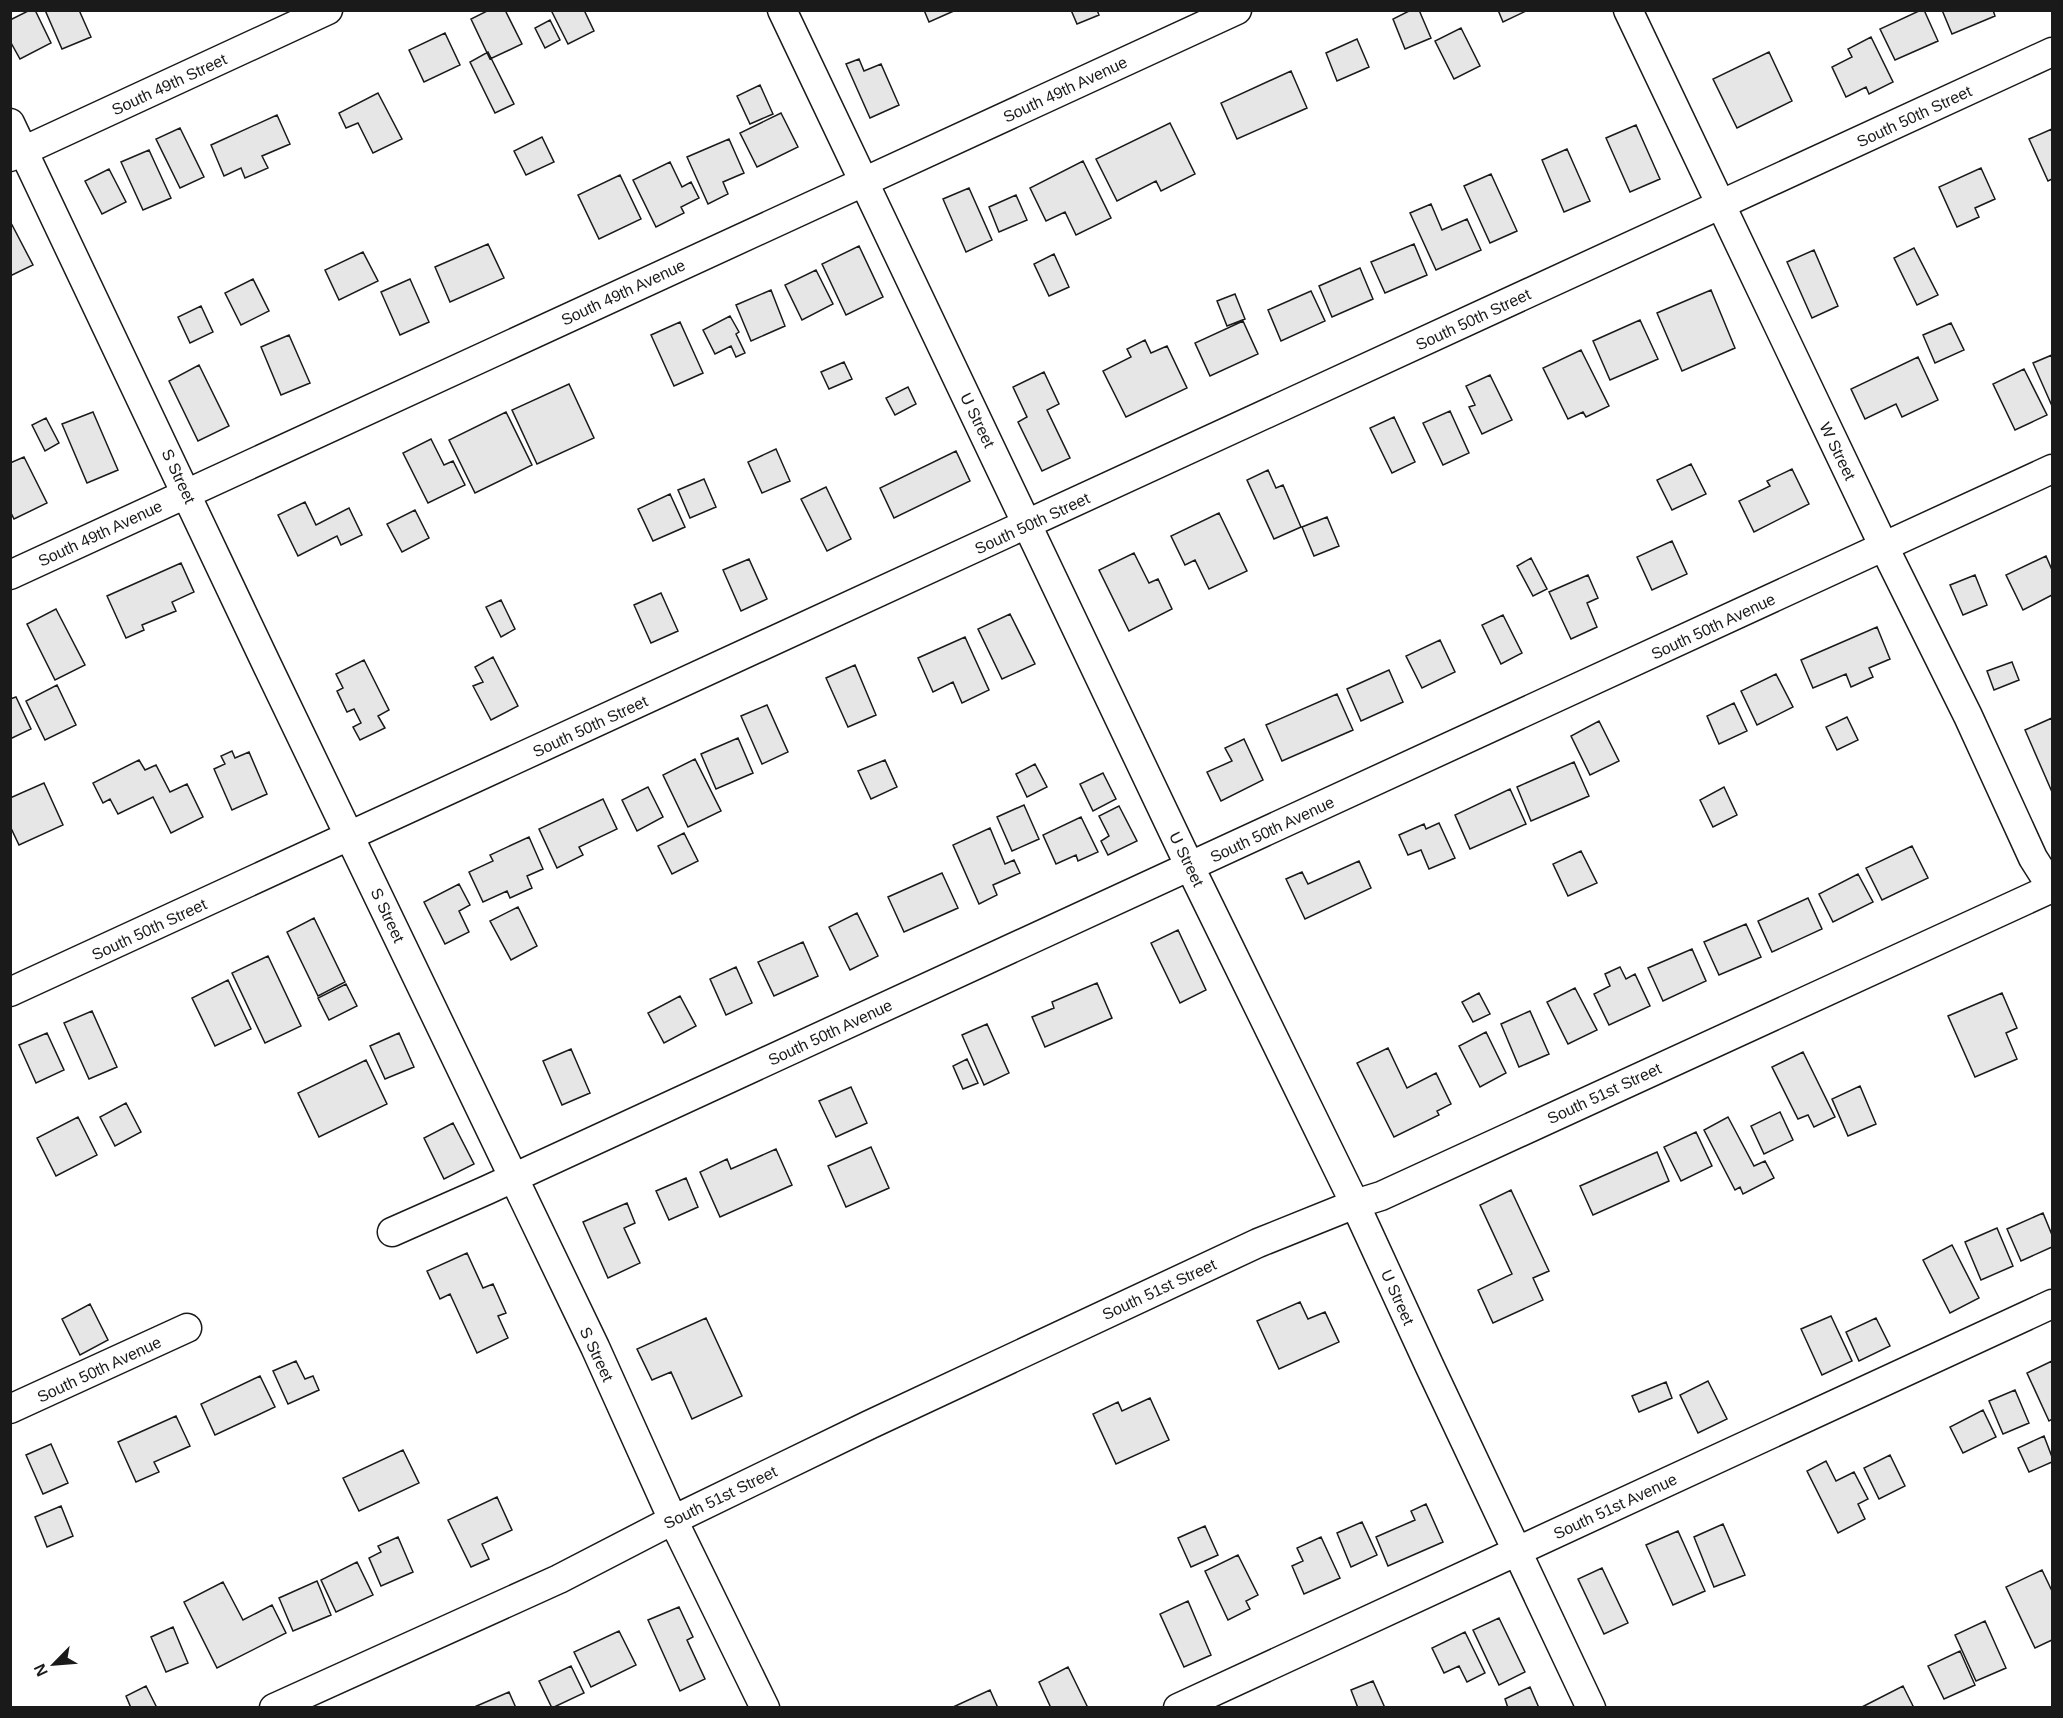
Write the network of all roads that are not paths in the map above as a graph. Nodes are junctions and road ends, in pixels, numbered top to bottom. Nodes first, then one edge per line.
1 (328, 10) edge
2 (782, 10) edge
3 (1237, 10) edge
4 (1628, 10) edge
5 (2052, 52) edge
6 (10, 123) edge
7 (17, 154) edge
8 (864, 182) junction
9 (1720, 205) junction
10 (2052, 469) edge
11 (187, 493) junction
12 (1028, 525) junction
13 (1884, 547) junction
14 (10, 575) edge
15 (350, 836) junction
16 (1190, 867) junction
17 (2052, 888) edge
18 (10, 992) edge
19 (513, 1177) junction
20 (1355, 1204) junction
21 (392, 1232) dead end
22 (2052, 1304) edge
23 (187, 1328) dead end
24 (10, 1409) edge
25 (673, 1520) junction
26 (1518, 1551) junction
27 (274, 1707) edge
28 (765, 1707) edge
29 (1178, 1707) edge
30 (1592, 1707) edge

1 - 7 street, South 49th Street
2 - 8 street, U Street
3 - 8 street, South 49th Avenue
4 - 9 street, W Street
5 - 9 street, South 50th Street
6 - 7 street, S Street
7 - 11 street, S Street
8 - 11 street, South 49th Avenue
8 - 12 street, U Street
9 - 12 street, South 50th Street
9 - 13 street, W Street
10 - 13 street, South 50th Avenue
11 - 14 street, South 49th Avenue
11 - 15 street, S Street
12 - 15 street, South 50th Street
12 - 16 street, U Street
13 - 16 street, South 50th Avenue
13 - 17 street, W Street
15 - 18 street, South 50th Street
15 - 19 street, S Street
16 - 19 street, South 50th Avenue
16 - 20 street, U Street
17 - 20 street, South 51st Street
19 - 21 street, South 50th Avenue
19 - 25 street, S Street
20 - 25 street, South 51st Street
20 - 26 street, U Street
22 - 26 street, South 51st Avenue
23 - 24 street, South 50th Avenue
25 - 27 street, South 51st Street
25 - 28 street, S Street
26 - 29 street, South 51st Avenue
26 - 30 street, U Street

